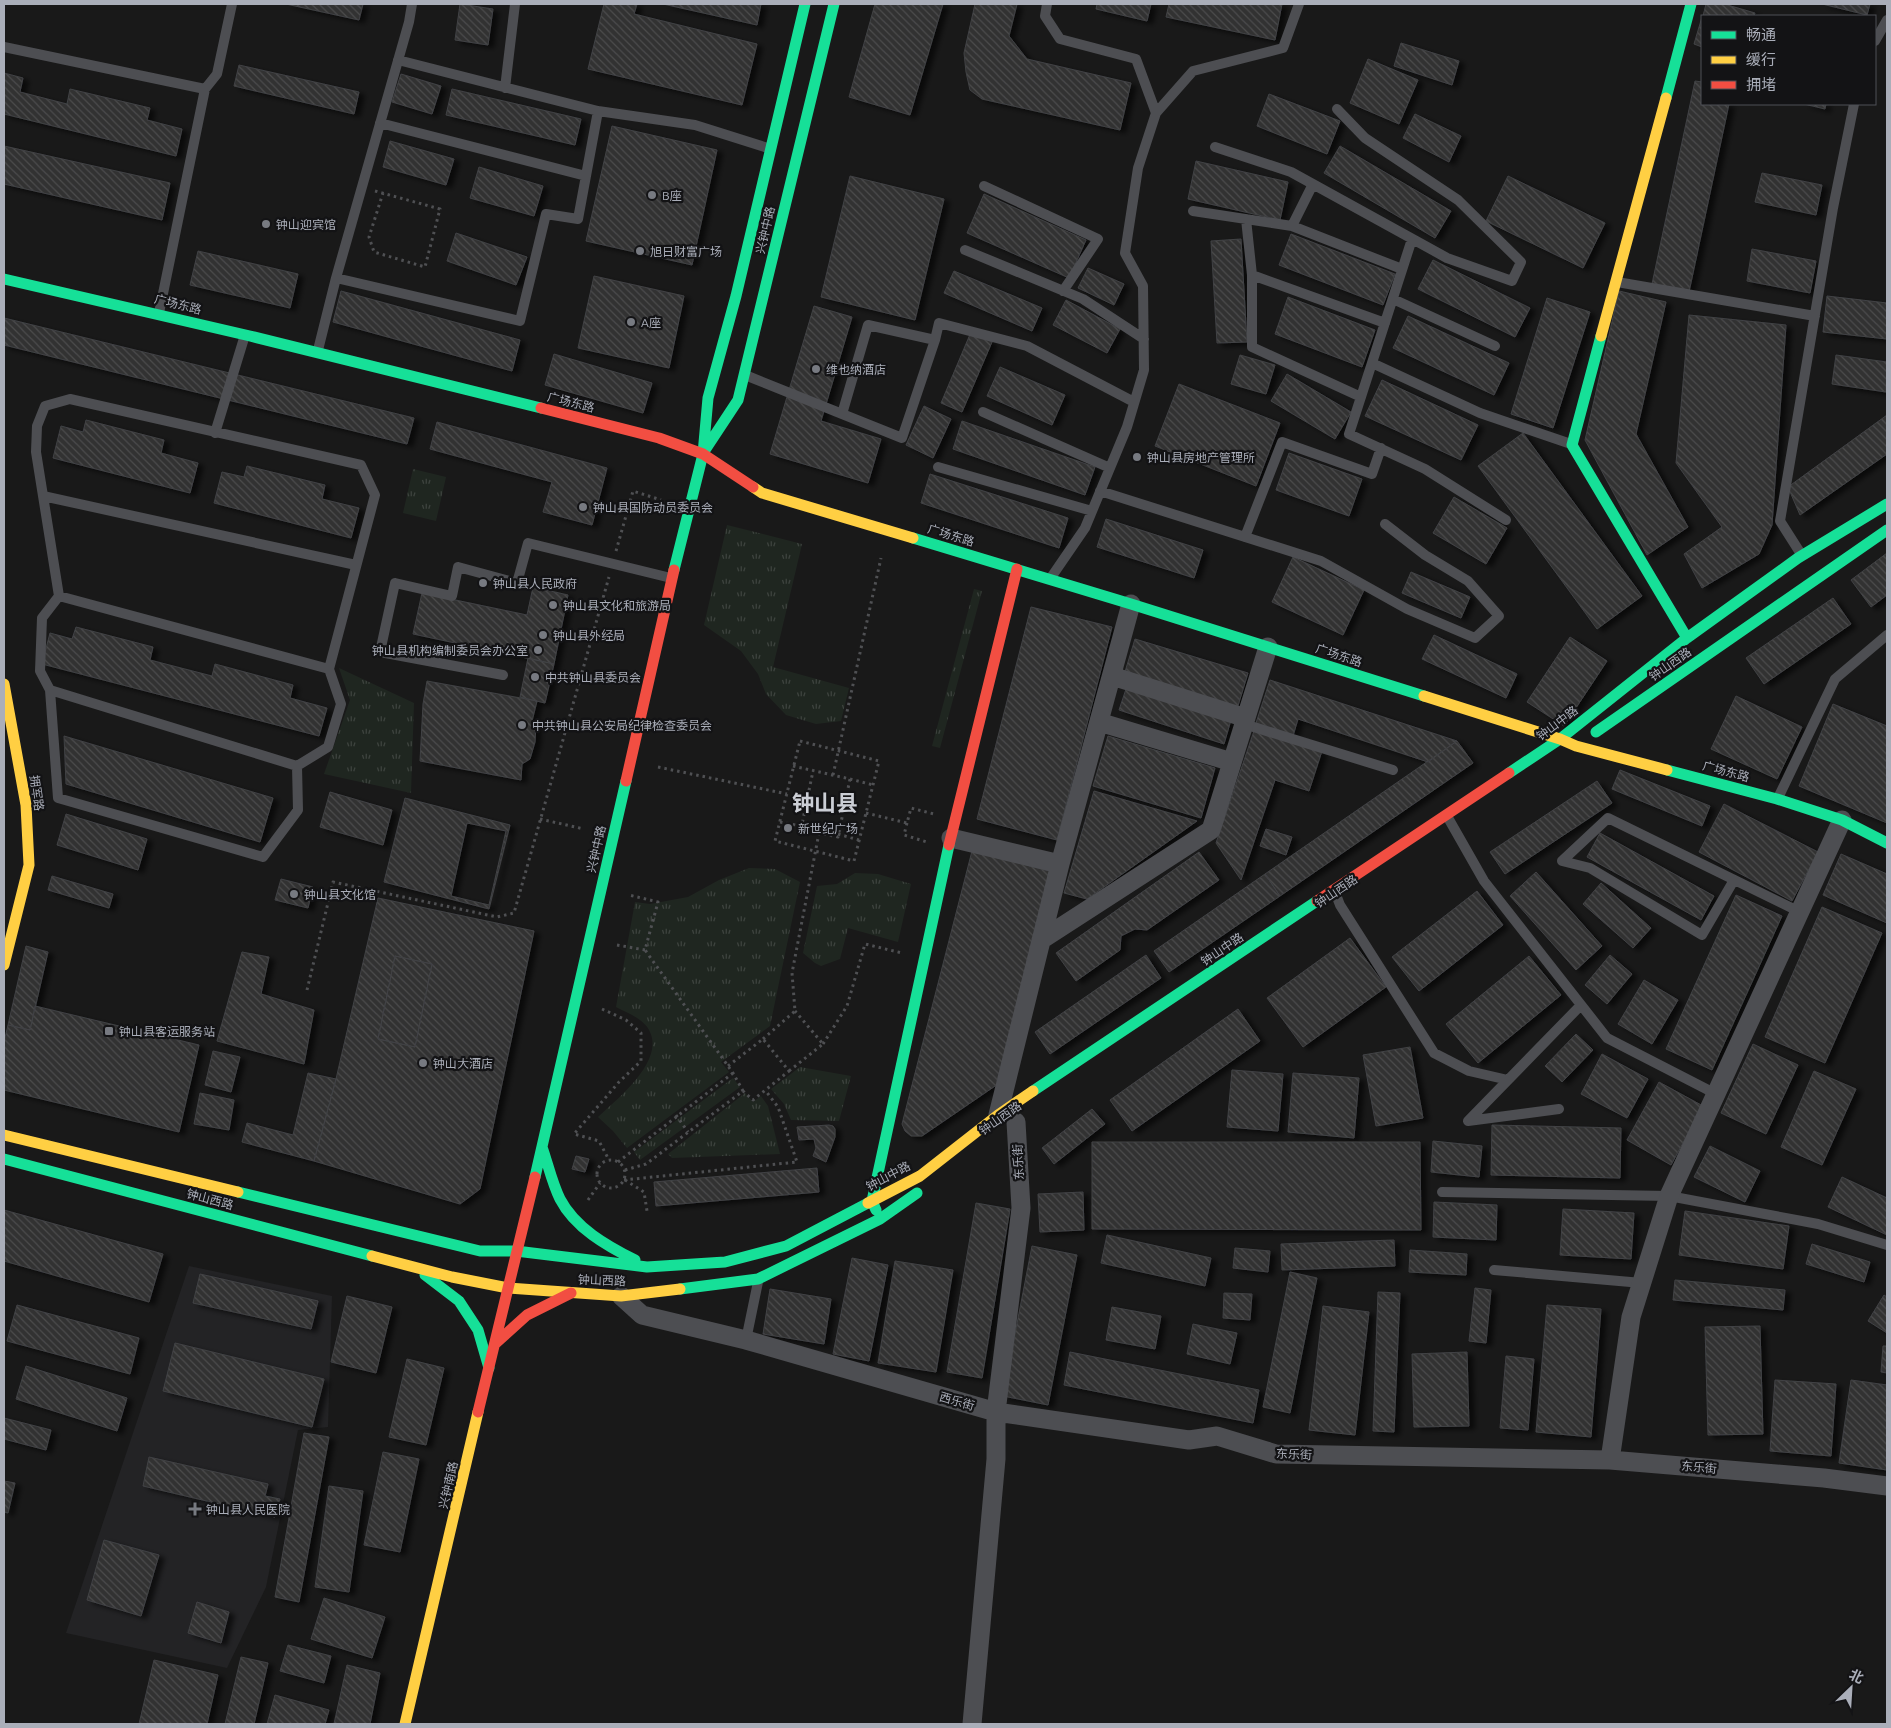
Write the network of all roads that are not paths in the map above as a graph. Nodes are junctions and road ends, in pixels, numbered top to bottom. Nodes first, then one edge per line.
1 (232, 4) edge
2 (412, 4) edge
3 (515, 4) edge
4 (806, 4) edge
5 (834, 4) edge
6 (1047, 4) edge
7 (1299, 4) edge
8 (1691, 4) edge
9 (1887, 20) edge
10 (1876, 39) edge
11 (4, 47) edge
12 (398, 60) junction
13 (505, 88) junction
14 (205, 89) junction
15 (1854, 105) edge
16 (1337, 109) dead end
17 (598, 111) junction
18 (1156, 113) junction
19 (380, 123) junction
20 (1215, 147) dead end
21 (771, 149) junction
22 (586, 176) junction
23 (1313, 184) junction
24 (984, 186) dead end
25 (1193, 211) dead end
26 (1246, 219) junction
27 (1292, 226) junction
28 (1412, 239) junction
29 (965, 250) dead end
30 (1402, 269) junction
31 (1252, 275) junction
32 (336, 278) junction
33 (4, 279) edge
34 (1616, 282) junction
35 (1063, 291) junction
36 (1392, 299) junction
37 (159, 313) junction
38 (1815, 316) junction
39 (1385, 323) junction
40 (245, 335) junction
41 (1144, 339) junction
42 (936, 340) junction
43 (1495, 346) dead end
44 (318, 351) junction
45 (1372, 364) junction
46 (744, 375) junction
47 (1361, 397) junction
48 (1134, 402) junction
49 (983, 412) dead end
50 (842, 414) junction
51 (215, 432) junction
52 (1572, 444) junction
53 (1381, 448) junction
54 (703, 454) junction
55 (938, 467) dead end
56 (1110, 468) junction
57 (1100, 491) junction
58 (43, 496) junction
59 (1887, 504) edge
60 (1092, 511) junction
61 (1506, 520) dead end
62 (1385, 524) dead end
63 (1887, 530) edge
64 (1245, 537) junction
65 (1806, 561) junction
66 (356, 565) junction
67 (1017, 570) junction
68 (672, 578) junction
69 (1818, 578) junction
70 (1049, 579) junction
71 (59, 596) junction
72 (1131, 604) junction
73 (1887, 635) edge
74 (1687, 638) junction
75 (1268, 647) junction
76 (329, 669) junction
77 (503, 675) dead end
78 (1112, 676) junction
79 (4, 684) edge
80 (50, 690) junction
81 (1245, 721) junction
82 (1099, 722) junction
83 (1560, 739) junction
84 (1576, 746) junction
85 (1561, 756) dead end
86 (1232, 762) junction
87 (297, 766) junction
88 (1393, 770) dead end
89 (1777, 799) junction
90 (1446, 815) junction
91 (1842, 820) junction
92 (951, 838) junction
93 (1887, 842) edge
94 (1060, 864) junction
95 (1734, 880) junction
96 (1334, 890) junction
97 (1800, 912) junction
98 (1041, 940) junction
99 (4, 964) edge
100 (1581, 1005) junction
101 (1508, 1080) junction
102 (1716, 1094) junction
103 (1559, 1109) dead end
104 (1012, 1121) junction
105 (4, 1134) edge
106 (542, 1147) junction
107 (4, 1158) edge
108 (928, 1185) dead end
109 (1442, 1192) dead end
110 (1669, 1196) junction
111 (872, 1201) junction
112 (880, 1219) junction
113 (1887, 1246) edge
114 (516, 1251) junction
115 (762, 1265) junction
116 (647, 1267) junction
117 (416, 1268) junction
118 (1494, 1270) dead end
119 (1642, 1283) junction
120 (508, 1288) junction
121 (572, 1293) junction
122 (622, 1296) junction
123 (746, 1340) junction
124 (496, 1343) junction
125 (489, 1370) junction
126 (996, 1412) junction
127 (1610, 1460) junction
128 (1887, 1486) edge
129 (406, 1724) edge
130 (972, 1724) edge

1 - 14 lane
2 - 12 lane
3 - 13 lane
4 - 21 main road, 兴钟中路
5 - 46 main road, 兴钟中路
6 - 18 lane
7 - 18 lane
8 - 34 main road
9 - 10 lane
11 - 14 lane
12 - 13 lane
12 - 19 lane
13 - 17 lane
14 - 37 lane
15 - 38 lane
16 - 28 lane
17 - 21 lane
17 - 22 lane
18 - 41 lane
19 - 22 lane
19 - 32 lane
20 - 23 lane
21 - 54 main road, 兴钟中路
22 - 32 lane
23 - 27 lane
23 - 28 lane
24 - 35 lane
25 - 26 lane
26 - 27 lane
26 - 31 lane
27 - 30 lane
28 - 30 lane
29 - 35 lane
30 - 36 lane
31 - 39 lane
31 - 47 lane
32 - 44 lane
33 - 37 main road, 广场东路
34 - 38 lane
34 - 52 main road
35 - 41 lane
36 - 39 lane
36 - 43 lane
37 - 40 main road, 广场东路
38 - 65 lane
39 - 45 lane
40 - 44 main road, 广场东路
40 - 51 lane
41 - 48 lane
42 - 48 lane
42 - 50 lane
42 - 50 lane
44 - 54 main road, 广场东路
45 - 47 lane
45 - 52 lane
46 - 50 lane
46 - 54 main road, 兴钟中路
47 - 53 lane
48 - 56 lane
49 - 56 lane
51 - 58 lane
51 - 66 lane
52 - 74 main road
53 - 61 lane
53 - 64 lane
54 - 67 main road, 广场东路
54 - 68 main road, 兴钟中路
55 - 60 lane
56 - 57 lane
57 - 60 lane
57 - 64 lane
58 - 66 lane
58 - 71 lane
59 - 65 main road, 钟山中路
60 - 70 lane
62 - 64 lane
63 - 69 main road, 钟山西路
65 - 69 lane
65 - 74 main road, 钟山中路
66 - 76 lane
67 - 70 main road, 广场东路
67 - 92 main road
68 - 77 lane
68 - 106 main road, 兴钟中路
69 - 84 main road, 钟山西路
70 - 72 main road, 广场东路
71 - 76 lane
71 - 80 lane
72 - 75 main road, 广场东路
72 - 78 street, 东乐街
73 - 89 lane
74 - 83 main road, 钟山中路
75 - 81 street
75 - 83 main road, 广场东路
76 - 87 lane
78 - 81 street
78 - 82 street, 东乐街
79 - 99 main road, 拥军路
80 - 87 lane
80 - 87 lane
81 - 86 street
81 - 88 lane
82 - 86 street
82 - 94 street, 东乐街
83 - 84 main road, 广场东路
83 - 90 main road, 钟山中路
84 - 85 main road, 钟山西路
84 - 89 main road, 广场东路
86 - 98 street
89 - 91 main road, 广场东路
90 - 96 main road, 钟山中路
90 - 100 lane
91 - 93 main road, 广场东路
91 - 97 street
92 - 94 street
92 - 111 main road
94 - 98 street, 东乐街
95 - 95 lane
95 - 97 lane
96 - 101 lane
96 - 104 main road, 钟山中路
97 - 102 street
98 - 104 street, 东乐街
100 - 101 lane
100 - 102 lane
101 - 103 lane
102 - 110 street
104 - 111 main road, 钟山中路
104 - 126 street, 东乐街
105 - 114 main road, 钟山西路
106 - 114 main road, 兴钟中路
106 - 116 main road
107 - 117 main road, 钟山西路
108 - 112 main road, 钟山西路
109 - 110 lane
110 - 113 lane
110 - 119 street
111 - 112 main road
111 - 115 main road, 钟山中路
112 - 115 main road, 钟山西路
114 - 116 main road, 钟山中路
114 - 120 main road, 兴钟南路
115 - 116 main road, 钟山中路
115 - 122 main road, 钟山西路
115 - 123 lane
117 - 120 main road, 钟山西路
117 - 125 main road
118 - 119 lane
119 - 127 street
120 - 121 main road, 钟山西路
120 - 124 main road, 兴钟南路
121 - 122 main road, 钟山西路
121 - 124 main road
122 - 123 street, 西乐街
123 - 126 street, 西乐街
124 - 125 main road, 兴钟南路
125 - 129 main road, 兴钟南路
126 - 127 street, 东乐街
126 - 130 street
127 - 128 street, 东乐街

